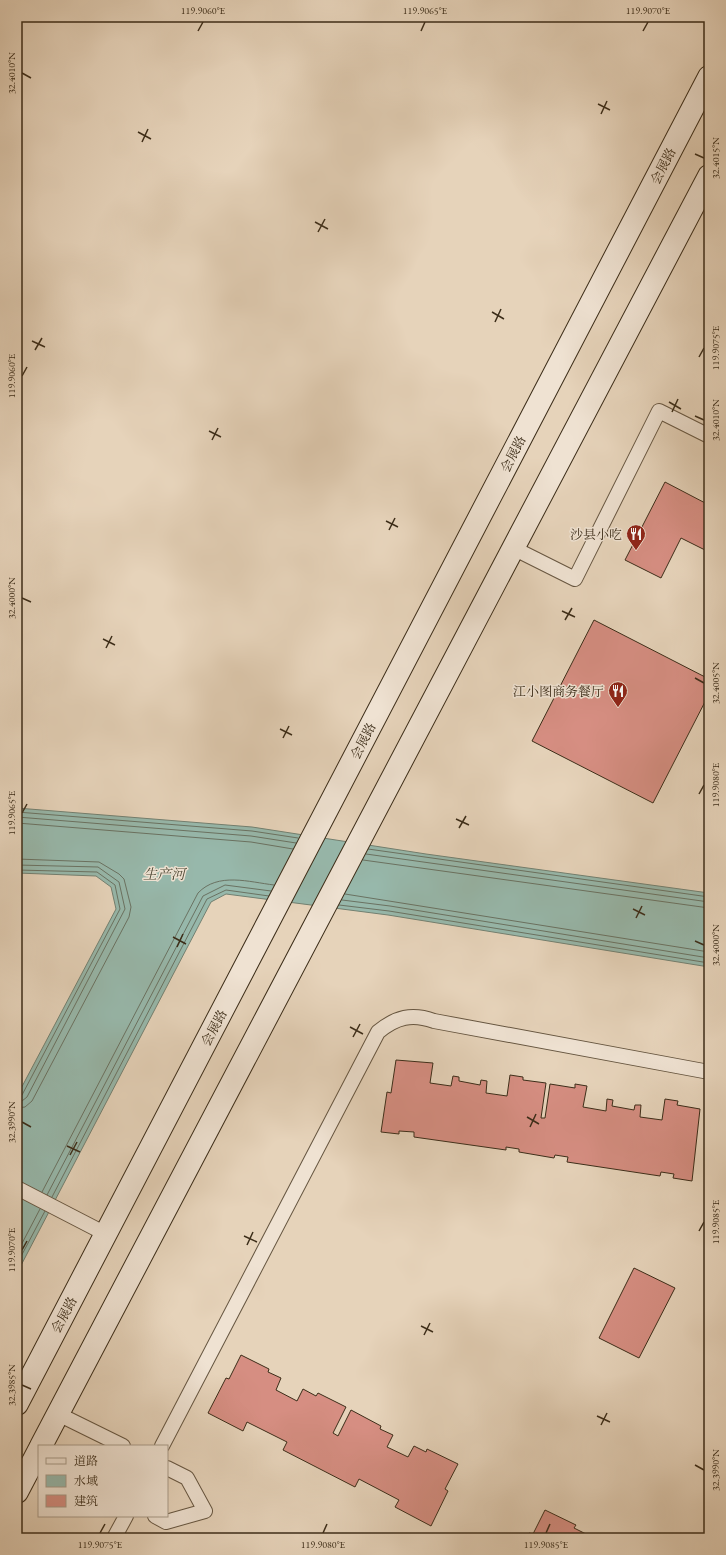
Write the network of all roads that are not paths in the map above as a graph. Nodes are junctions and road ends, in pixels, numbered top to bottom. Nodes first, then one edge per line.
1 (709, 77) edge
2 (709, 176) edge
3 (709, 436) edge
4 (513, 548) junction
5 (709, 1072) edge
6 (17, 1188) edge
7 (106, 1234) junction
8 (17, 1404) edge
9 (58, 1414) junction
10 (43, 1445) edge
11 (121, 1445) edge
12 (163, 1445) edge
13 (38, 1455) edge
14 (168, 1468) edge
15 (17, 1492) edge
16 (125, 1517) edge
17 (157, 1517) edge
18 (114, 1538) edge

1 - 7 street, 会展路
2 - 4 street
3 - 4 lane
4 - 9 street
5 - 12 lane
6 - 7 lane
7 - 8 street, 会展路
9 - 10 street
9 - 11 lane
13 - 15 street
14 - 17 lane
16 - 18 lane

